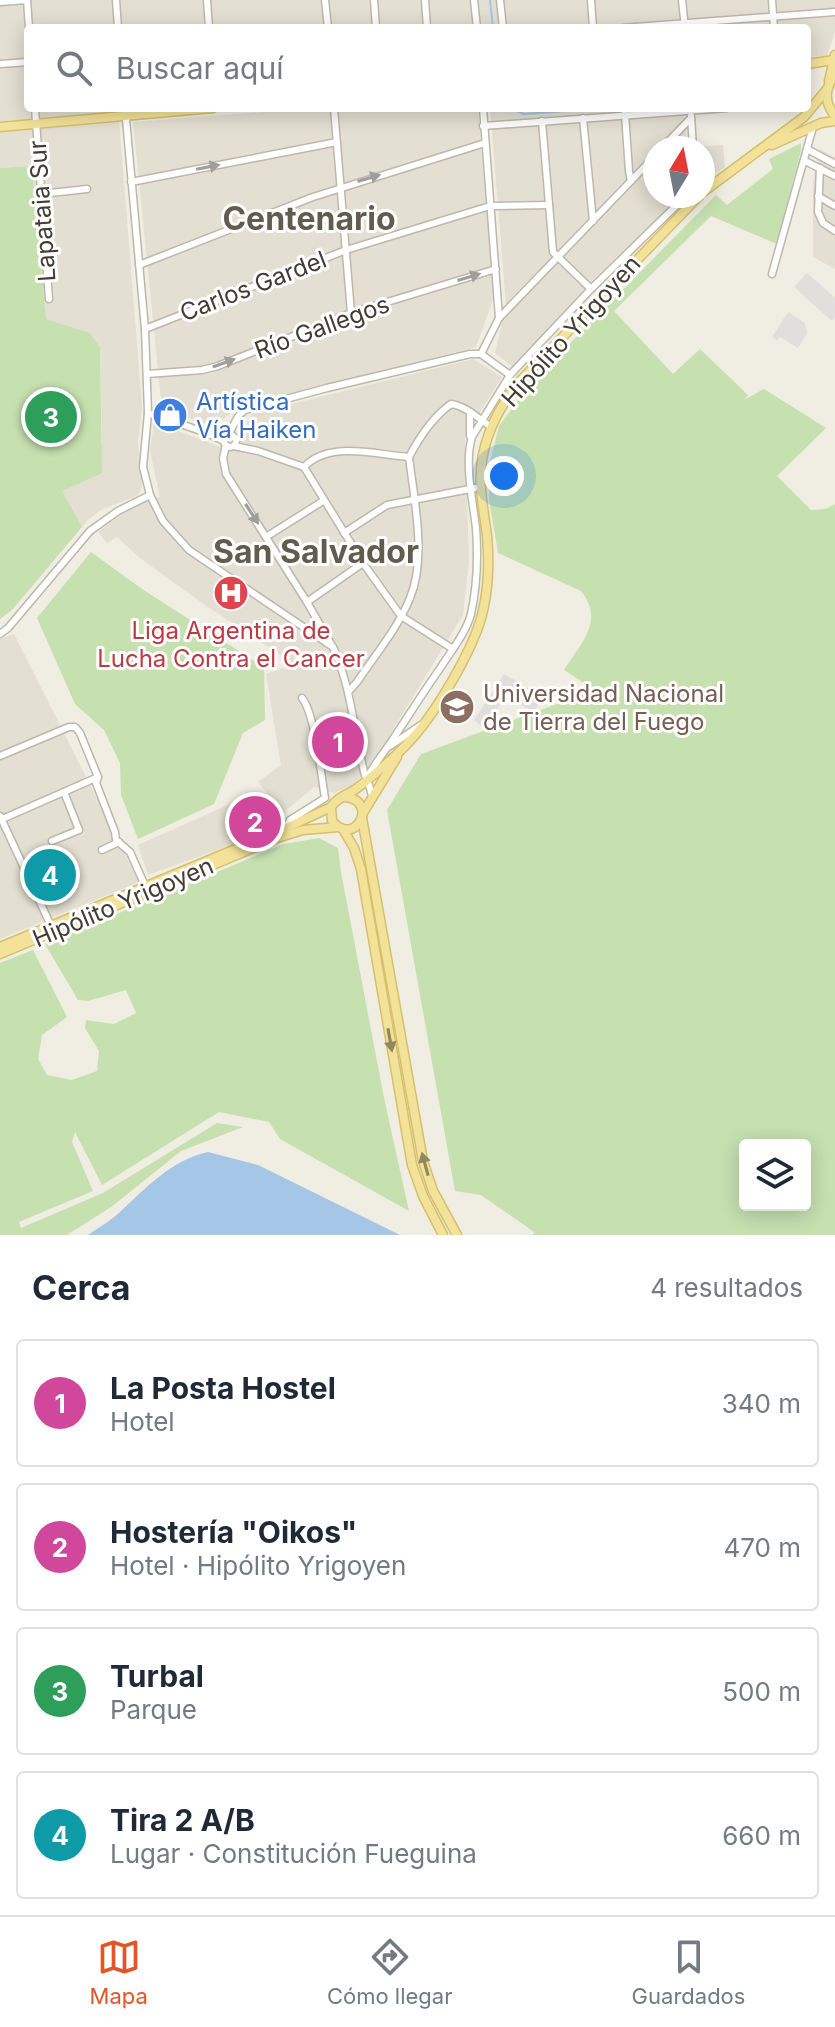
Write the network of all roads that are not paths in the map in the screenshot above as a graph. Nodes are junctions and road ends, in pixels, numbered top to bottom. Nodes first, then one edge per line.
1 (27, 0) edge
2 (116, 0) edge
3 (207, 0) edge
4 (325, 0) edge
5 (374, 0) edge
6 (425, 0) edge
7 (474, 0) edge
8 (500, 0) edge
9 (591, 0) edge
10 (682, 0) edge
11 (772, 0) edge
12 (0, 2) edge
13 (835, 12) edge
14 (773, 16) junction
15 (29, 24) edge
16 (118, 24) edge
17 (209, 24) edge
18 (328, 24) edge
19 (376, 24) edge
20 (427, 24) edge
21 (477, 24) edge
22 (503, 24) edge
23 (593, 24) edge
24 (684, 24) edge
25 (702, 24) edge
26 (774, 24) edge
27 (24, 62) edge
28 (0, 64) edge
29 (811, 64) edge
30 (834, 64) edge
31 (828, 86) junction
32 (811, 108) edge
33 (35, 112) edge
34 (125, 112) edge
35 (334, 112) edge
36 (483, 112) edge
37 (691, 112) edge
38 (808, 112) edge
39 (625, 114) junction
40 (583, 118) junction
41 (835, 118) edge
42 (542, 121) junction
43 (36, 124) junction
44 (483, 126) junction
45 (0, 127) edge
46 (813, 127) junction
47 (672, 136) edge
48 (692, 136) edge
49 (337, 142) junction
50 (485, 143) junction
51 (764, 148) junction
52 (807, 149) junction
53 (805, 161) junction
54 (835, 164) edge
55 (643, 168) edge
56 (820, 168) junction
57 (835, 176) edge
58 (631, 181) junction
59 (131, 182) junction
60 (715, 184) edge
61 (340, 187) junction
62 (87, 189) dead end
63 (41, 194) junction
64 (818, 196) junction
65 (549, 205) junction
66 (490, 206) junction
67 (835, 206) edge
68 (674, 208) edge
69 (687, 208) edge
70 (593, 221) junction
71 (835, 231) edge
72 (346, 250) junction
73 (558, 258) junction
74 (139, 265) junction
75 (496, 269) junction
76 (772, 274) dead end
77 (591, 289) junction
78 (49, 299) dead end
79 (351, 313) junction
80 (499, 318) junction
81 (145, 329) junction
82 (481, 354) junction
83 (147, 374) junction
84 (510, 375) junction
85 (470, 412) junction
86 (148, 413) junction
87 (481, 420) junction
88 (491, 427) junction
89 (230, 440) junction
90 (470, 443) junction
91 (409, 457) junction
92 (304, 467) junction
93 (476, 488) junction
94 (150, 495) junction
95 (414, 500) junction
96 (323, 501) junction
97 (344, 533) junction
98 (266, 537) junction
99 (363, 563) junction
100 (307, 602) junction
101 (401, 616) junction
102 (0, 634) edge
103 (333, 647) junction
104 (453, 649) junction
105 (349, 691) junction
106 (302, 698) dead end
107 (424, 723) junction
108 (388, 747) junction
109 (402, 750) junction
110 (0, 756) edge
111 (362, 759) junction
112 (375, 763) junction
113 (98, 777) junction
114 (366, 780) junction
115 (64, 792) junction
116 (344, 797) junction
117 (372, 800) junction
118 (329, 803) junction
119 (362, 816) junction
120 (0, 818) edge
121 (340, 828) junction
122 (52, 841) dead end
123 (117, 841) junction
124 (102, 850) dead end
125 (146, 888) junction
126 (52, 929) junction
127 (0, 947) edge
128 (0, 954) edge
129 (392, 992) junction
130 (382, 994) junction
131 (433, 1191) junction
132 (423, 1196) junction
133 (443, 1235) edge
134 (457, 1235) edge

1 - 12 street
1 - 15 street
2 - 16 street
3 - 17 street
4 - 18 street
5 - 19 street
6 - 20 street
7 - 21 street
8 - 22 street
9 - 23 street
10 - 24 street
11 - 14 street
13 - 14 street
14 - 25 street
14 - 26 street
27 - 28 street
29 - 30 main road
30 - 31 main road
31 - 32 main road
31 - 41 main road
33 - 43 street, Lapataia Sur
34 - 43 main road
34 - 59 street
35 - 49 street
36 - 44 street
37 - 39 street
37 - 47 street
37 - 48 street
38 - 51 main road
39 - 40 street
39 - 58 street
40 - 42 street
40 - 70 street
41 - 46 main road
42 - 44 street
42 - 65 street
43 - 45 main road
43 - 63 street, Lapataia Sur
44 - 50 street
46 - 51 main road
46 - 52 street
59 -> 49 street
49 - 61 street
61 -> 50 street
50 - 66 street
51 - 60 main road, Hipólito Yrigoyen
52 - 53 street
52 - 54 street
53 - 56 street
53 - 76 street
55 - 58 street
56 - 57 street
56 - 64 street
58 - 70 street
59 - 74 street
61 - 72 street
61 - 74 street
62 - 63 street
63 - 78 street, Lapataia Sur
64 - 67 street
64 - 71 street
65 - 66 street, Carlos Gardel
65 - 73 street
66 - 72 street, Carlos Gardel
66 - 75 street
68 - 77 street
69 - 88 main road, Hipólito Yrigoyen
70 - 73 street
72 - 79 street
72 - 81 street, Carlos Gardel
73 - 77 street
73 - 80 street
74 - 81 street
79 -> 75 street, Río Gallegos
75 - 80 street
77 - 84 street
83 -> 79 street, Río Gallegos
80 - 82 street
81 - 83 street
82 - 84 street
82 - 89 street
83 - 86 street
84 - 87 street
85 - 87 street
85 - 90 street
85 - 91 street
86 - 89 street
86 - 94 street
87 - 88 street
87 - 90 street
88 - 93 main road, Hipólito Yrigoyen
89 - 92 street
89 -> 98 street
90 - 93 street
91 - 92 street
91 - 95 street
92 - 96 street
93 - 95 street
93 - 104 street
93 - 107 main road, Hipólito Yrigoyen
94 - 102 street
94 - 103 street
95 - 97 street
95 - 101 street
96 - 97 street
96 - 98 street
97 - 99 street
98 - 100 street
99 - 100 street
99 - 101 street
100 - 103 street
101 - 104 street
101 - 105 street
103 - 105 street
104 - 108 street
105 - 111 street
106 - 118 street
107 - 108 street
107 - 109 main road, Hipólito Yrigoyen
108 - 112 street
109 - 114 main road, Hipólito Yrigoyen
109 - 117 main road, Hipólito Yrigoyen
110 - 113 street
111 - 112 street
111 - 114 street
112 - 114 street
113 - 115 street
113 - 123 street
114 - 116 main road, Hipólito Yrigoyen
114 - 117 street
115 - 120 street
115 - 122 street
116 - 118 main road
116 - 119 main road
117 - 119 main road, Hipólito Yrigoyen
118 - 121 main road
118 - 125 main road, Hipólito Yrigoyen
119 - 121 main road
119 - 129 main road
120 - 126 street
121 - 125 main road, Hipólito Yrigoyen
121 - 130 main road
123 - 124 street
123 - 125 street
125 - 126 main road, Hipólito Yrigoyen
126 - 127 main road, Hipólito Yrigoyen
126 - 128 main road, Hipólito Yrigoyen
129 - 130 main road
131 -> 129 main road
130 -> 132 main road
131 - 132 main road
131 - 134 main road
132 - 133 main road

